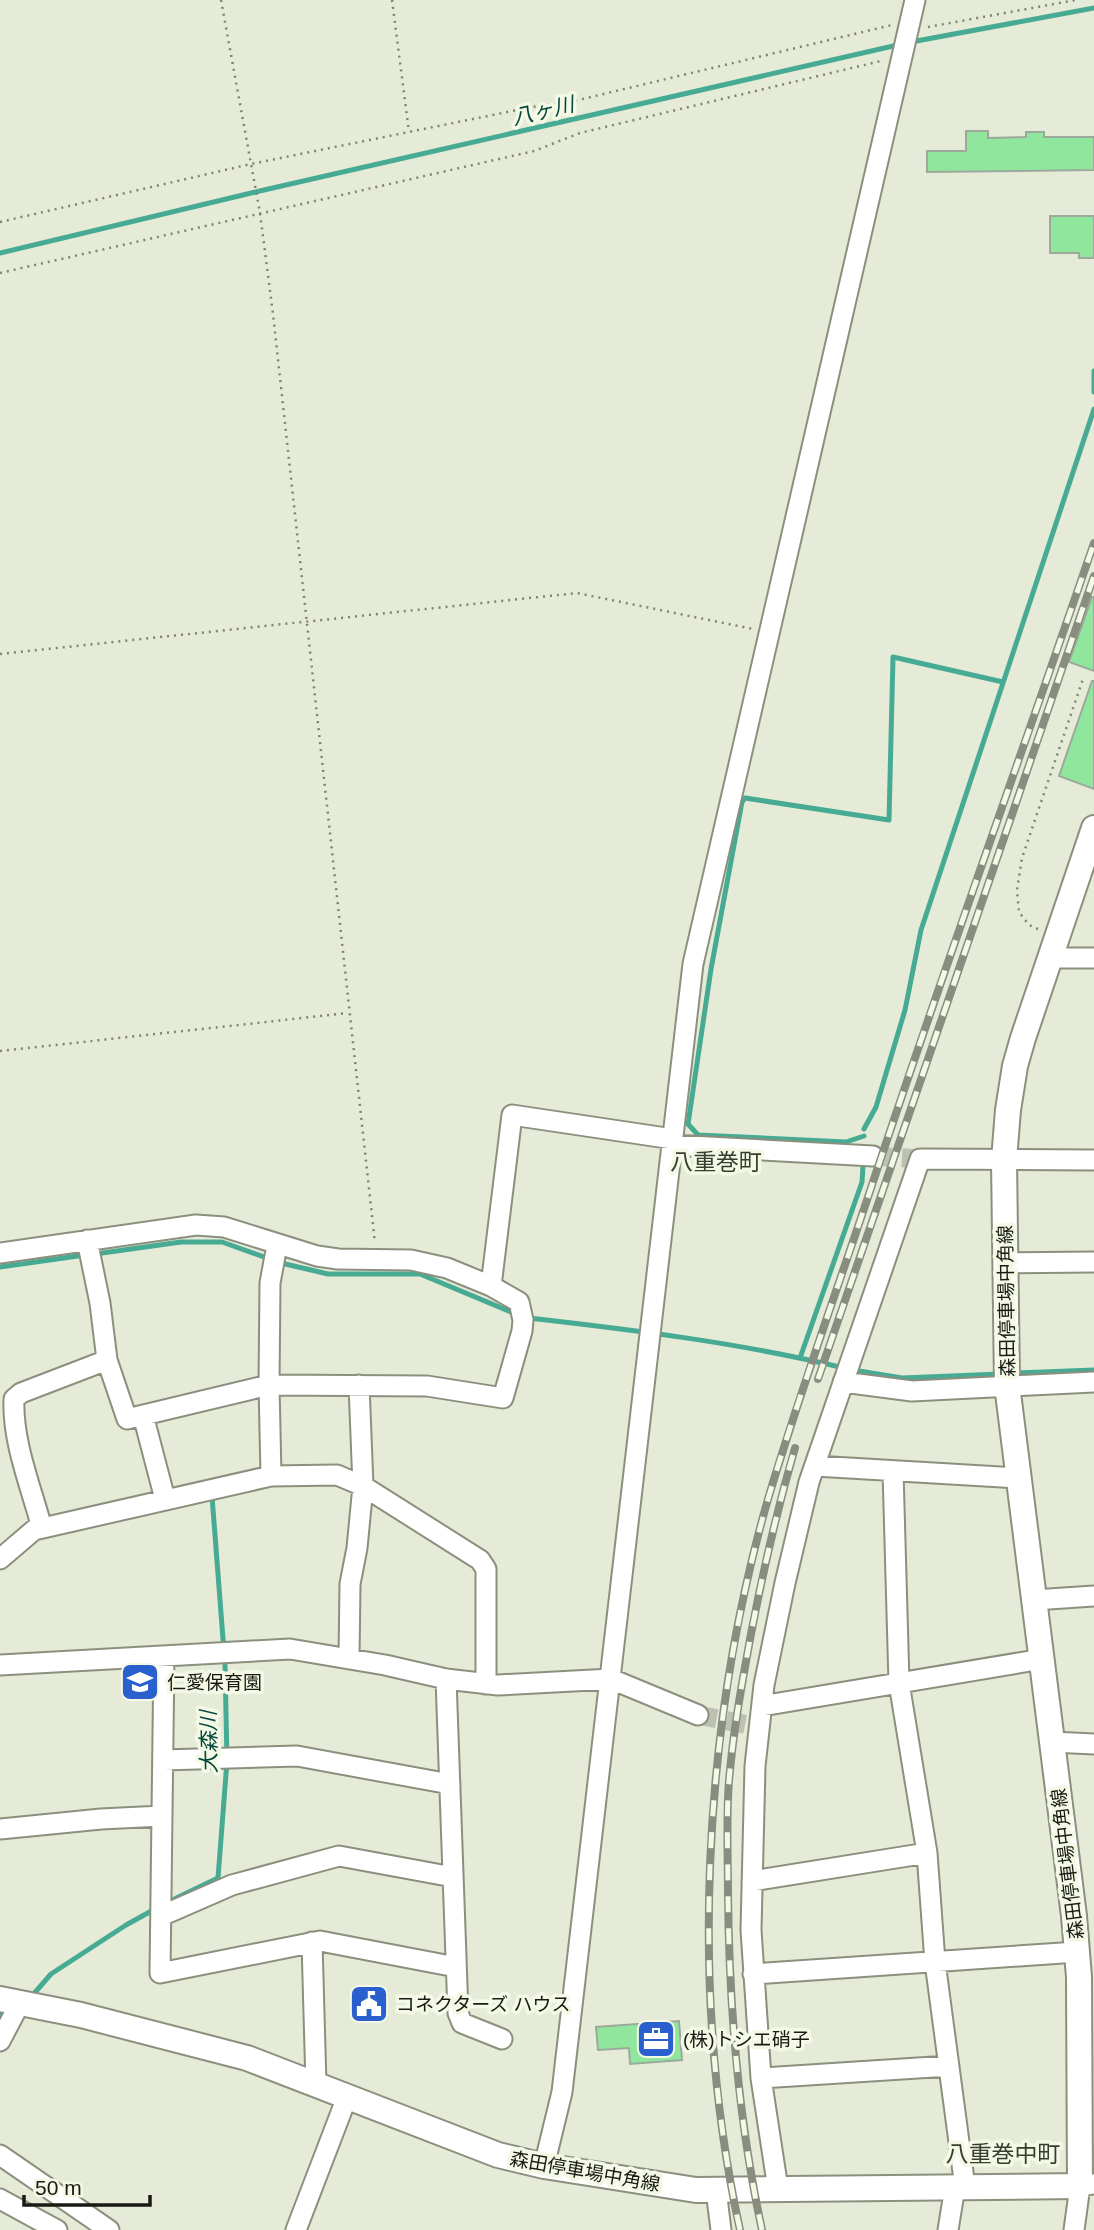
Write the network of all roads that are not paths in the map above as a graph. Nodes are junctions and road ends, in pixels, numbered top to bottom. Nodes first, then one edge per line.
1 (915, 0) edge
2 (1094, 828) edge
3 (1054, 946) junction
4 (1094, 958) edge
5 (673, 1142) junction
6 (873, 1156) tunnel mouth
7 (1004, 1160) junction
8 (1094, 1160) edge
9 (89, 1250) junction
10 (0, 1253) edge
11 (276, 1254) junction
12 (1094, 1262) edge
13 (1004, 1263) junction
14 (491, 1286) junction
15 (107, 1360) junction
16 (1007, 1376) junction
17 (843, 1382) junction
18 (1094, 1382) edge
19 (269, 1385) junction
20 (359, 1385) junction
21 (143, 1415) junction
22 (814, 1466) junction
23 (893, 1471) junction
24 (271, 1476) junction
25 (1019, 1478) junction
26 (363, 1486) junction
27 (164, 1499) junction
28 (42, 1528) junction
29 (0, 1559) edge
30 (1094, 1596) edge
31 (1034, 1600) junction
32 (164, 1656) junction
33 (349, 1659) junction
34 (1042, 1659) junction
35 (0, 1665) edge
36 (446, 1679) junction
37 (611, 1679) junction
38 (900, 1683) junction
39 (486, 1684) junction
40 (762, 1706) junction
41 (698, 1715) tunnel mouth
42 (1052, 1742) junction
43 (1094, 1745) edge
44 (163, 1760) junction
45 (450, 1784) junction
46 (162, 1816) junction
47 (0, 1829) edge
48 (927, 1853) junction
49 (453, 1877) junction
50 (752, 1881) junction
51 (161, 1909) junction
52 (312, 1942) junction
53 (1083, 1947) edge
54 (934, 1962) junction
55 (456, 1966) junction
56 (753, 1974) junction
57 (10, 2001) edge
58 (502, 2039) dead end
59 (0, 2041) edge
60 (949, 2066) junction
61 (761, 2078) junction
62 (316, 2085) junction
63 (347, 2097) junction
64 (0, 2155) edge
65 (544, 2166) junction
66 (1087, 2185) edge
67 (960, 2187) junction
68 (778, 2189) junction
69 (716, 2190) junction
70 (0, 2199) edge
71 (52, 2229) edge
72 (109, 2230) edge
73 (296, 2230) edge
74 (721, 2230) edge
75 (948, 2230) edge
76 (1074, 2230) edge

1 - 5 street
2 - 3 main road, 森田停車場中角線
3 - 4 street
3 - 7 main road, 森田停車場中角線
5 - 6 street
5 - 14 street
5 - 37 street
7 - 8 street
7 - 13 main road, 森田停車場中角線
7 - 17 street
9 - 10 street
9 - 11 street
9 - 15 street
11 - 14 street
11 - 19 street
12 - 13 street
13 - 16 main road, 森田停車場中角線
14 - 20 street
15 - 21 street
15 - 28 street
16 - 17 street
16 - 18 street
16 - 25 main road, 森田停車場中角線
17 - 22 street
19 - 20 street
19 - 21 street
19 - 24 street
20 - 26 street
21 - 27 street
22 - 23 street
22 - 40 street
23 - 25 street
23 - 38 street
24 - 26 street
24 - 27 street
25 - 31 main road, 森田停車場中角線
26 - 33 street
26 - 39 street
27 - 28 street
28 - 29 street
30 - 31 street
31 - 34 main road, 森田停車場中角線
32 - 33 street
32 - 35 street
32 - 44 street
33 - 36 street
34 - 38 street
34 - 42 main road, 森田停車場中角線
36 - 39 street
36 - 45 street
37 - 39 street
37 - 41 street
37 - 65 street
38 - 40 street
38 - 48 street
40 - 50 street
42 - 43 street
42 - 53 main road, 森田停車場中角線
44 - 45 street
44 - 46 street
45 - 49 street
46 - 47 street
46 - 51 street
48 - 50 street
48 - 54 street
49 - 51 street
49 - 55 street
50 - 56 street
51 - 52 street
52 - 55 street
52 - 62 street
53 - 54 street
53 - 66 main road, 森田停車場中角線
54 - 56 street
54 - 60 street
55 - 58 street
56 - 61 street
57 - 59 street
57 - 62 main road, 森田停車場中角線
60 - 61 street
60 - 67 street
61 - 68 street
62 - 63 main road, 森田停車場中角線
63 - 65 main road, 森田停車場中角線
63 - 73 street
64 - 72 street
65 - 69 main road, 森田停車場中角線
66 - 67 main road, 森田停車場中角線
66 - 76 street
67 - 68 main road, 森田停車場中角線
67 - 75 street
68 - 69 main road, 森田停車場中角線
69 - 74 street
70 - 71 street

